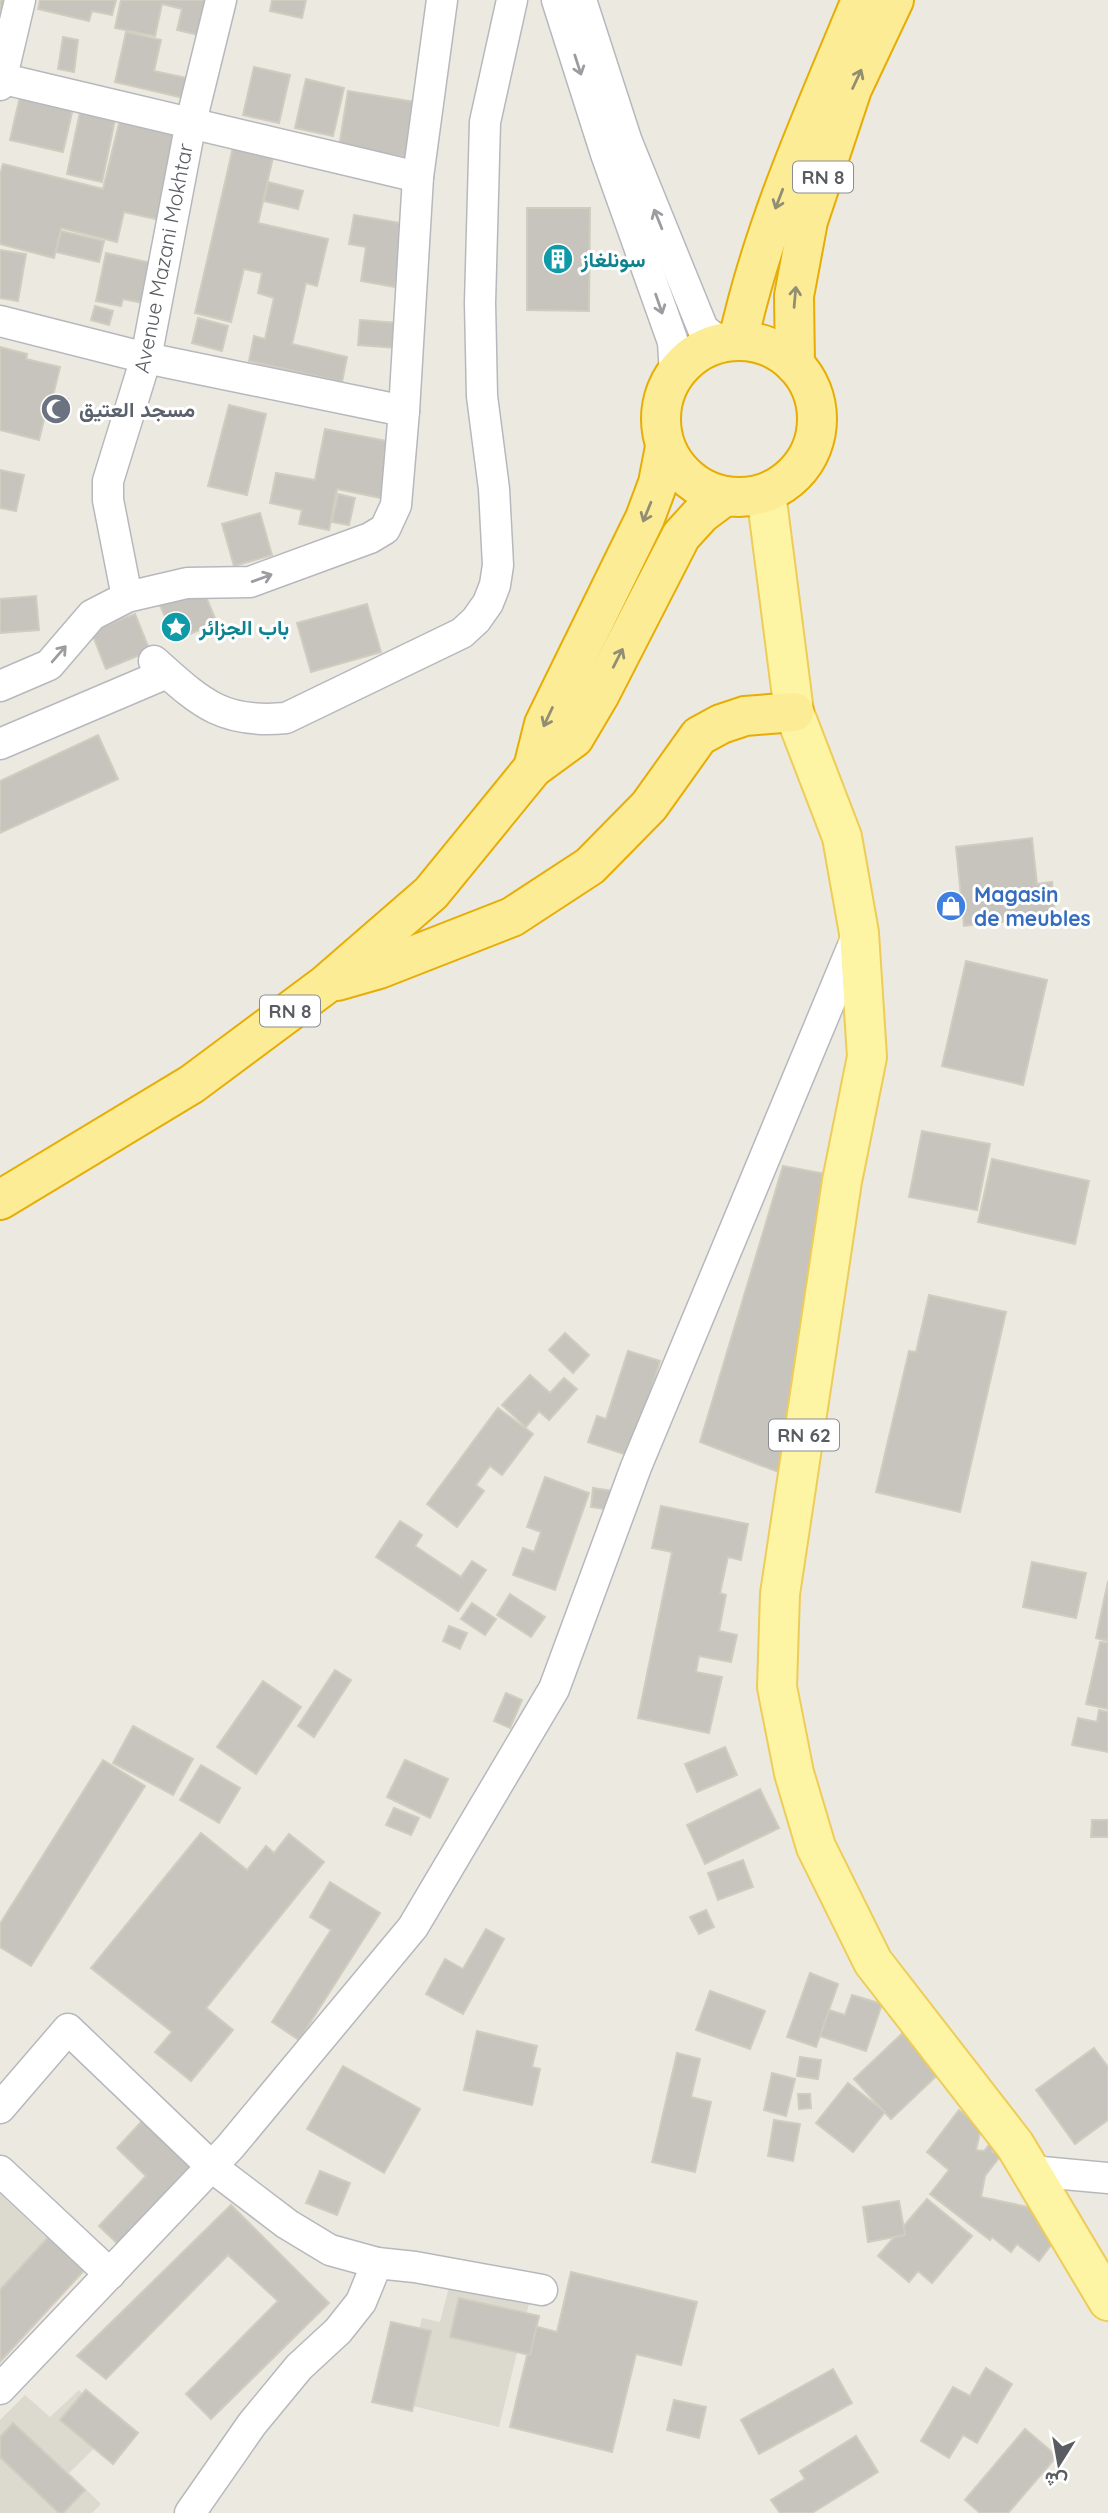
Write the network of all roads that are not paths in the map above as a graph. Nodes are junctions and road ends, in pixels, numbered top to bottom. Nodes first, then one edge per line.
1 (20, 0) edge
2 (221, 0) edge
3 (442, 0) edge
4 (512, 0) edge
5 (557, 0) edge
6 (581, 0) edge
7 (861, 0) edge
8 (894, 0) edge
9 (1, 80) edge
10 (191, 122) junction
11 (418, 177) junction
12 (0, 321) edge
13 (730, 342) junction
14 (146, 358) junction
15 (795, 365) junction
16 (675, 374) junction
17 (404, 411) junction
18 (666, 447) junction
19 (766, 493) junction
20 (725, 496) junction
21 (127, 597) junction
22 (0, 686) edge
23 (794, 712) junction
24 (0, 744) edge
25 (533, 768) junction
26 (859, 933) junction
27 (325, 985) junction
28 (0, 1200) edge
29 (0, 2108) edge
30 (212, 2167) junction
31 (0, 2171) edge
32 (1031, 2171) junction
33 (1108, 2178) edge
34 (377, 2263) junction
35 (110, 2274) junction
36 (541, 2290) dead end
37 (1108, 2301) edge
38 (0, 2389) edge
39 (190, 2513) edge

1 - 9 street
2 - 10 street, Avenue Mazani Mokhtar
3 - 11 street
4 - 24 street
5 -> 16 street
13 -> 6 street
7 -> 13 highway, RN 8
15 -> 8 highway, RN 8
9 - 10 street
10 - 11 street
10 - 14 street, Avenue Mazani Mokhtar
11 - 17 street
12 - 14 street
13 - 15 highway
13 - 16 highway
14 - 17 street
14 - 21 street, Avenue Mazani Mokhtar
15 - 19 highway
16 - 18 highway
21 -> 17 street
18 - 20 highway
18 -> 25 highway, RN 8
19 - 20 highway
19 - 23 main road, RN 62
25 -> 20 highway, RN 8
22 -> 21 street
23 - 26 main road, RN 62
23 - 27 highway
25 - 27 highway, RN 8
26 - 30 street
26 - 32 main road, RN 62
27 - 28 highway, RN 8
29 - 30 street
30 - 34 street
30 - 35 street
31 - 35 street
32 - 33 street
32 - 37 main road, RN 62
34 - 36 street
34 - 39 street
35 - 38 street

